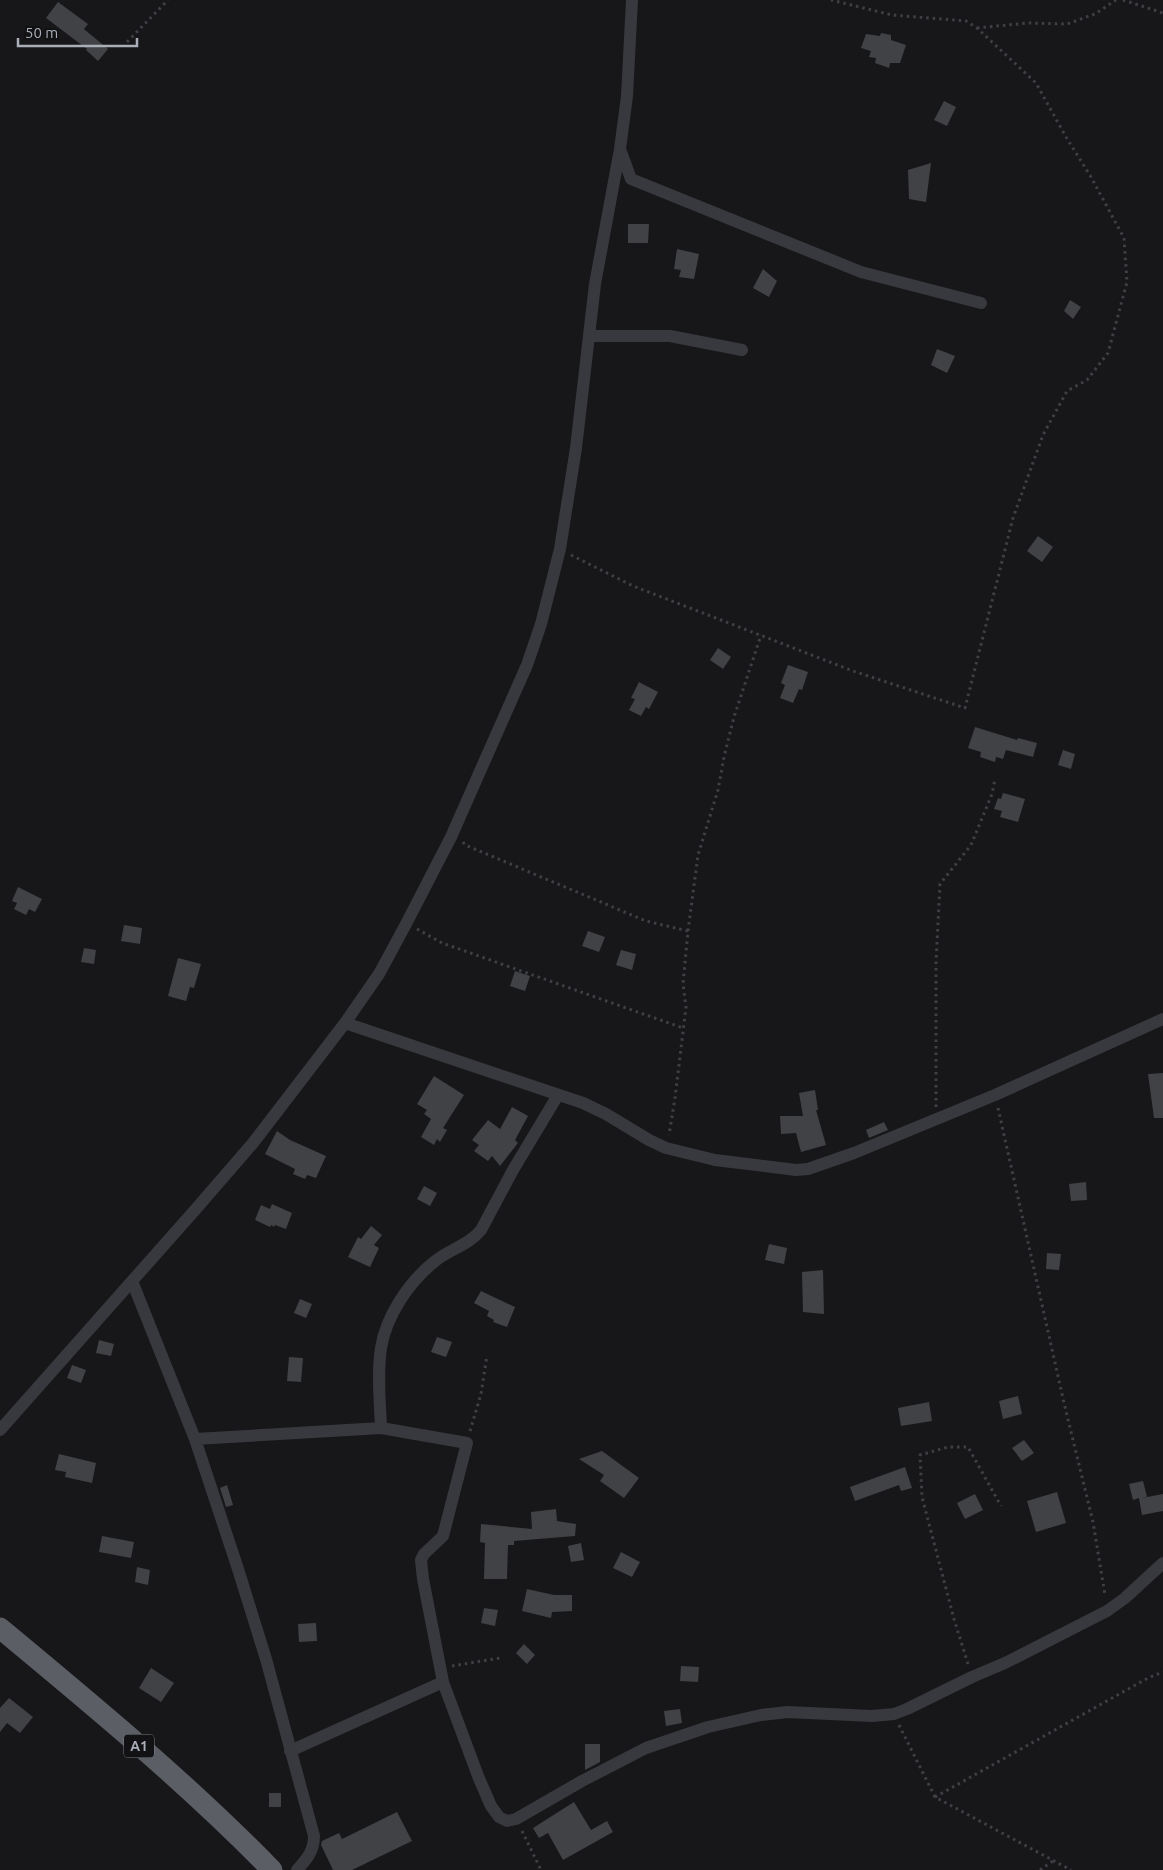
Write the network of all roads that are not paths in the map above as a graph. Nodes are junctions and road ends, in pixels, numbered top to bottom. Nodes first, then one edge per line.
1 (632, 0) edge
2 (620, 149) junction
3 (981, 304) dead end
4 (590, 336) junction
5 (742, 350) dead end
6 (1163, 1018) edge
7 (345, 1023) junction
8 (558, 1095) junction
9 (132, 1281) junction
10 (381, 1428) junction
11 (0, 1430) edge
12 (195, 1439) junction
13 (1163, 1563) edge
14 (0, 1628) edge
15 (443, 1682) junction
16 (290, 1751) junction
17 (272, 1870) edge
18 (297, 1870) edge

1 - 2 street
2 - 3 street
2 - 4 street
4 - 5 street
4 - 7 street
6 - 8 street
7 - 8 street
7 - 9 street
8 - 10 street
9 - 11 street
9 - 12 street
10 - 12 street
10 - 15 street
12 - 16 street
13 - 15 street
14 - 17 highway, A1
15 - 16 street
16 - 18 street

